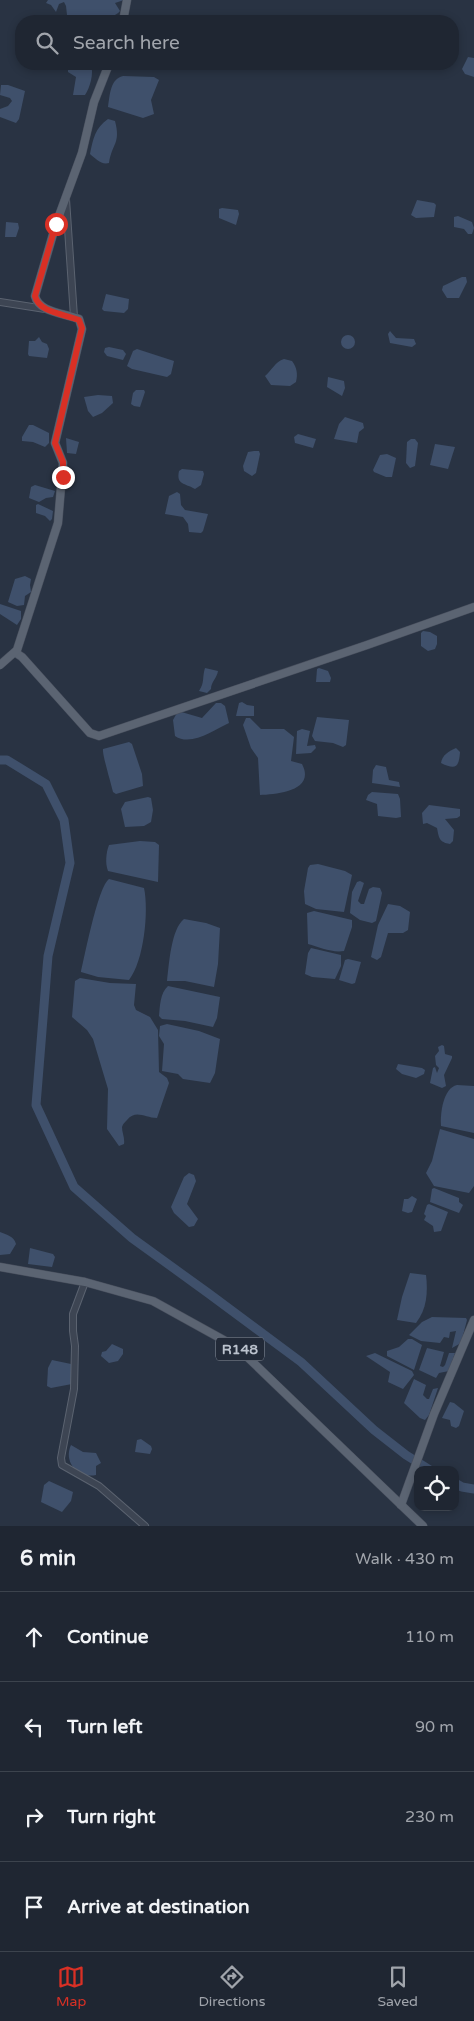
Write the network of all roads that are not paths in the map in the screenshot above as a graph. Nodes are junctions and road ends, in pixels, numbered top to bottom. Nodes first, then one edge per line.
1 (127, 0) edge
2 (124, 15) edge
3 (107, 70) edge
4 (66, 197) junction
5 (0, 302) edge
6 (45, 309) junction
7 (74, 317) junction
8 (474, 607) edge
9 (16, 652) junction
10 (0, 665) edge
11 (0, 1267) edge
12 (85, 1282) junction
13 (474, 1320) edge
14 (401, 1505) junction
15 (145, 1526) edge
16 (424, 1526) edge

1 - 2 main road
3 - 4 main road
4 - 6 main road
4 - 7 street
5 - 6 street
6 - 7 main road
7 - 9 main road
8 - 9 main road
9 - 10 main road
11 - 12 main road, R148
12 - 14 main road, R148
12 - 15 street
13 - 14 main road
14 - 16 main road, R148

